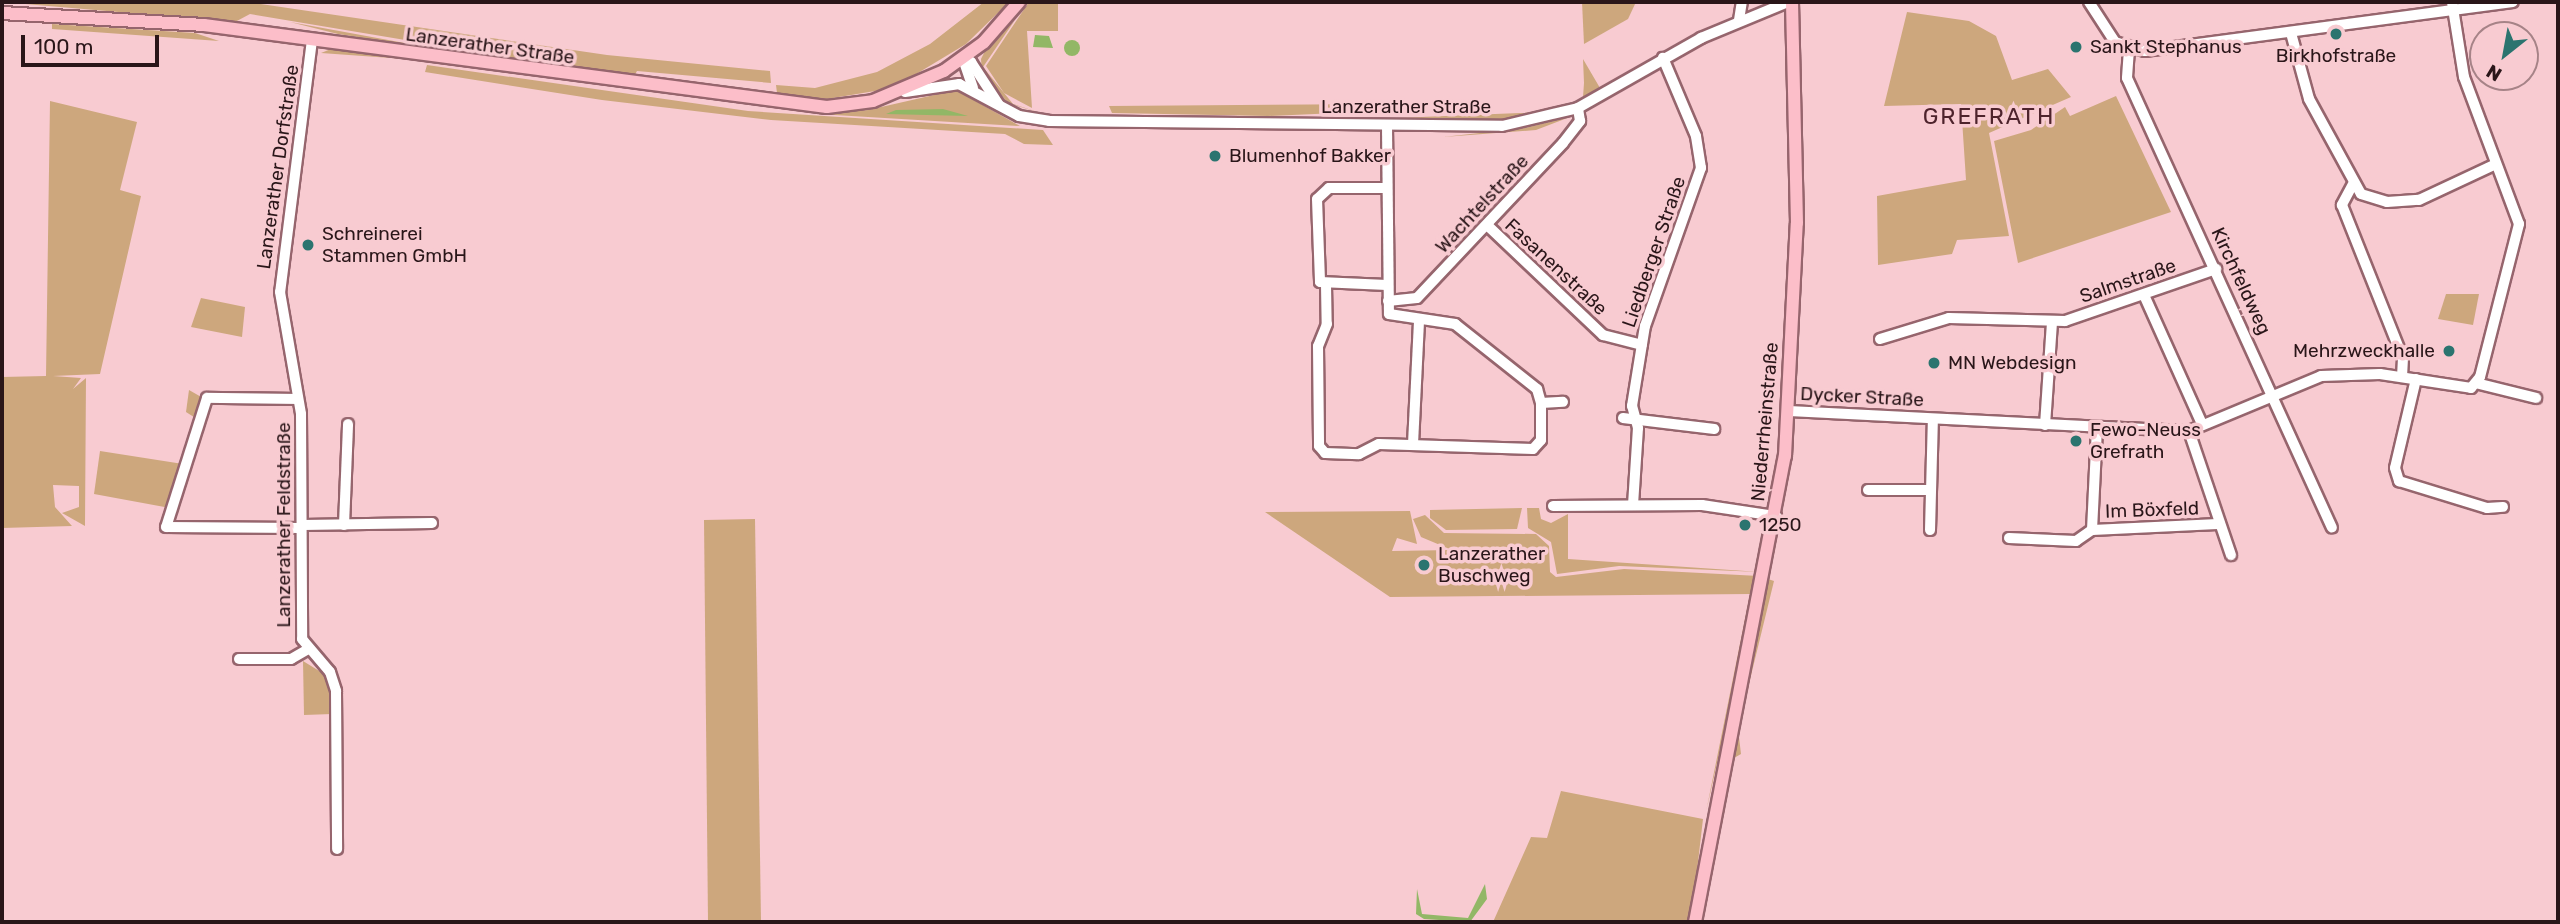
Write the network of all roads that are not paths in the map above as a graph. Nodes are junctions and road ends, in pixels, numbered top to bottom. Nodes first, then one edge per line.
1 (1019, 2) edge
2 (1742, 2) edge
3 (1790, 2) edge
4 (2089, 2) edge
5 (2513, 2) edge
6 (2453, 6) edge
7 (2, 13) edge
8 (1739, 20) junction
9 (2291, 33) junction
10 (312, 40) junction
11 (2129, 49) junction
12 (962, 58) junction
13 (1664, 58) junction
14 (977, 93) junction
15 (898, 94) junction
16 (999, 106) junction
17 (1578, 108) junction
18 (1387, 126) junction
19 (2497, 164) junction
20 (2353, 184) junction
21 (1386, 188) junction
22 (1487, 225) junction
23 (2216, 270) junction
24 (1326, 285) junction
25 (1387, 285) junction
26 (2144, 295) junction
27 (1388, 301) junction
28 (1419, 320) junction
29 (2052, 323) junction
30 (1880, 339) dead end
31 (1642, 345) junction
32 (2402, 376) junction
33 (2416, 379) junction
34 (2476, 383) junction
35 (2274, 393) junction
36 (2536, 398) dead end
37 (295, 399) junction
38 (1563, 402) dead end
39 (1541, 403) junction
40 (1789, 411) junction
41 (1623, 418) dead end
42 (1933, 419) junction
43 (1636, 420) junction
44 (2201, 422) junction
45 (348, 424) dead end
46 (2045, 425) junction
47 (1714, 429) dead end
48 (2097, 429) junction
49 (2189, 431) junction
50 (1413, 444) junction
51 (1868, 489) dead end
52 (1928, 490) junction
53 (1633, 505) junction
54 (1553, 506) dead end
55 (2502, 507) dead end
56 (1776, 516) junction
57 (432, 523) dead end
58 (2218, 524) junction
59 (344, 525) junction
60 (302, 526) junction
61 (2332, 528) dead end
62 (1930, 530) dead end
63 (2092, 530) junction
64 (2009, 538) dead end
65 (2231, 555) dead end
66 (307, 649) junction
67 (239, 659) dead end
68 (337, 849) dead end
69 (1695, 922) edge

1 - 12 main road, Lanzerather Straße
2 - 8 street
3 - 8 street, Lanzerather Straße
3 - 40 main road, Niederrheinstraße
4 - 11 street
5 - 6 street
6 - 9 street
6 - 19 street
7 - 10 main road, Lanzerather Straße
8 - 13 street, Lanzerather Straße
9 - 11 street
9 - 20 street
10 - 15 main road, Lanzerather Straße
10 - 37 street, Lanzerather Dorfstraße
11 - 23 street, Kirchfeldweg
12 - 14 street
12 - 15 main road, Lanzerather Straße
12 - 16 street
13 - 17 street, Lanzerather Straße
13 - 31 street, Liedberger Straße
14 - 15 street, Lanzerather Straße
14 - 16 street, Lanzerather Straße
16 - 18 street, Lanzerather Straße
17 - 18 street, Lanzerather Straße
17 - 22 street, Wachtelstraße
18 - 21 street
19 - 20 street
19 - 34 street
20 - 32 street
21 - 24 street
21 - 25 street
22 - 27 street, Wachtelstraße
22 - 31 street, Fasanenstraße
23 - 26 street, Salmstraße
23 - 35 street, Kirchfeldweg
24 - 25 street
24 - 50 street
25 - 27 street
26 - 29 street, Salmstraße
26 - 44 street
27 - 28 street
28 - 39 street
28 - 50 street
29 - 30 street, Salmstraße
29 - 46 street
31 - 43 street, Liedberger Straße
32 - 33 street
32 - 35 street
33 - 34 street
33 - 55 street
34 - 36 street
35 - 44 street
35 - 61 street, Kirchfeldweg
37 - 60 street, Lanzerather Feldstraße
37 - 60 street
38 - 39 street
39 - 50 street
40 - 42 street, Dycker Straße
40 - 56 main road, Niederrheinstraße
41 - 43 street
42 - 46 street, Dycker Straße
42 - 52 street, Dycker Straße
43 - 47 street
43 - 53 street, Liedberger Straße
44 - 49 street
45 - 59 street
46 - 48 street, Dycker Straße
48 - 49 street, Dycker Straße
48 - 63 street
49 - 58 street
51 - 52 street
52 - 62 street, Dycker Straße
53 - 54 street
53 - 56 street
56 - 69 main road, Niederrheinstraße
57 - 59 street
58 - 63 street, Im Böxfeld
58 - 65 street
59 - 60 street
60 - 66 street, Lanzerather Feldstraße
63 - 64 street, Im Böxfeld
66 - 67 street, Lanzerather Feldstraße
66 - 68 street, Lanzerather Feldstraße

